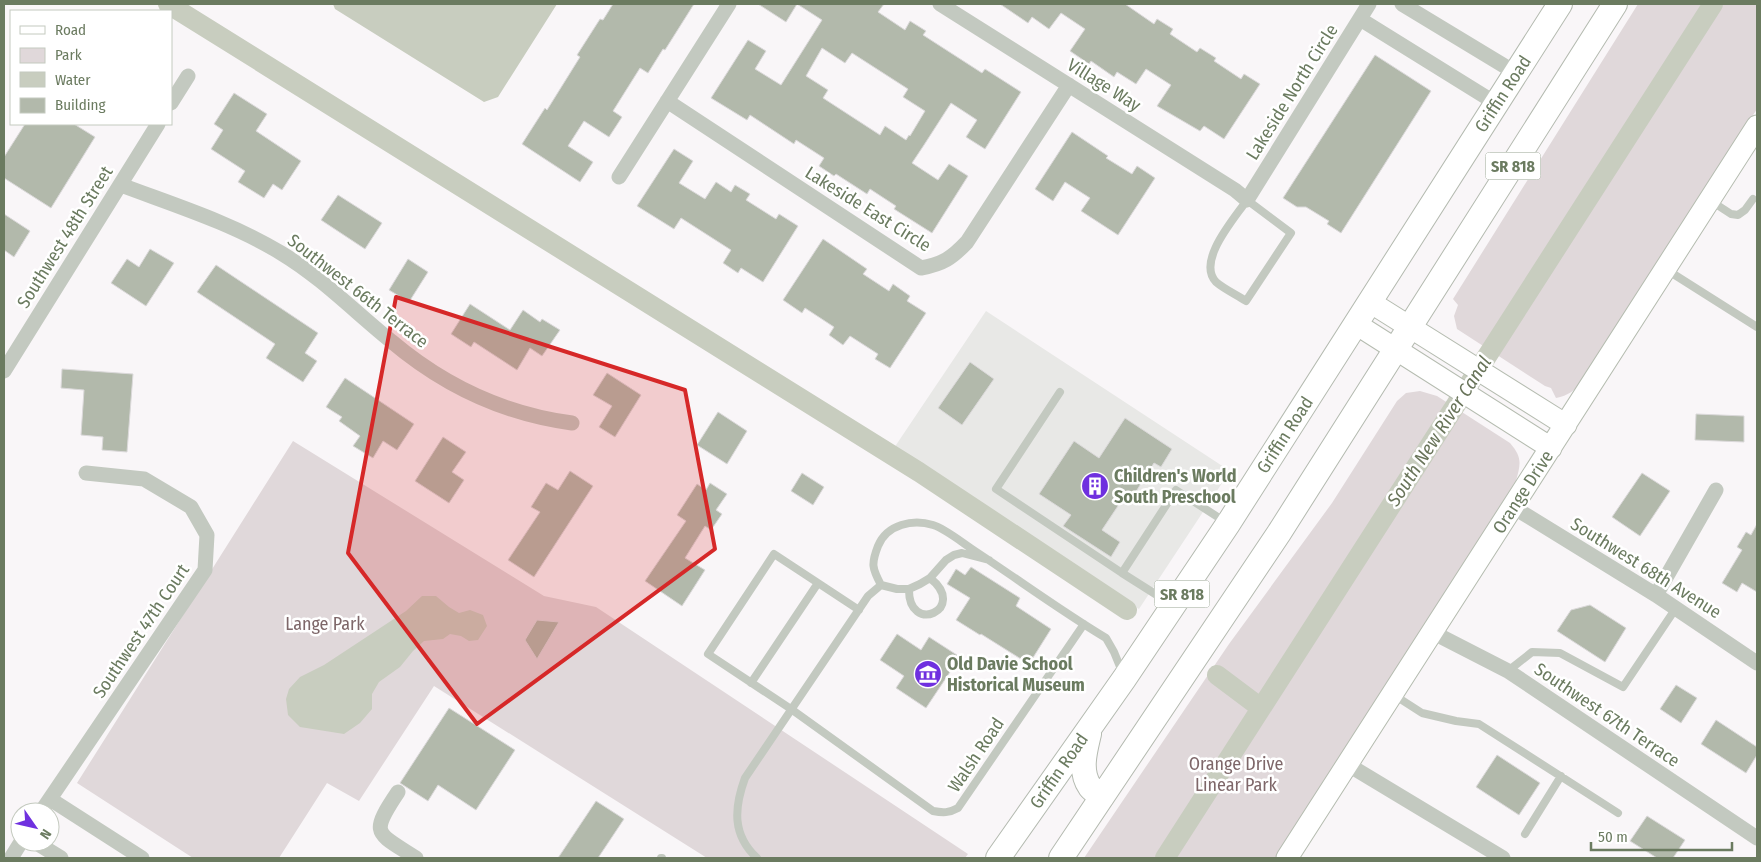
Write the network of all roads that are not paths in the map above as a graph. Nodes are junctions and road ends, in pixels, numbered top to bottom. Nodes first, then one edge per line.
1 (729, 4) edge
2 (940, 4) edge
3 (1370, 4) edge
4 (1402, 4) edge
5 (1560, 4) edge
6 (1615, 4) edge
7 (1360, 19) junction
8 (1516, 73) junction
9 (188, 76) dead end
10 (1069, 85) junction
11 (172, 101) edge
12 (667, 101) junction
13 (1497, 104) junction
14 (157, 125) edge
15 (1757, 126) edge
16 (619, 177) dead end
17 (121, 184) junction
18 (1753, 199) dead end
19 (1247, 200) junction
20 (1710, 200) junction
21 (1666, 268) junction
22 (1370, 302) junction
23 (1356, 324) junction
24 (1410, 327) junction
25 (1757, 327) edge
26 (1396, 350) junction
27 (4, 371) edge
28 (1060, 392) dead end
29 (572, 423) dead end
30 (1566, 425) junction
31 (1551, 448) junction
32 (86, 473) dead end
33 (1716, 490) dead end
34 (1513, 507) junction
35 (1228, 524) junction
36 (990, 560) junction
37 (1122, 573) junction
38 (930, 578) junction
39 (818, 583) junction
40 (881, 585) junction
41 (909, 588) junction
42 (1656, 595) junction
43 (1174, 606) junction
44 (1676, 608) junction
45 (859, 610) junction
46 (1084, 624) junction
47 (1432, 632) junction
48 (1757, 663) edge
49 (1508, 672) junction
50 (1124, 679) junction
51 (752, 683) junction
52 (1392, 694) junction
53 (791, 709) junction
54 (1091, 727) junction
55 (1347, 764) junction
56 (1561, 776) junction
57 (398, 792) dead end
58 (1102, 797) junction
59 (50, 798) junction
60 (47, 802) edge
61 (1618, 813) dead end
62 (1525, 834) dead end
63 (1757, 838) edge
64 (142, 858) edge
65 (416, 858) edge
66 (757, 858) edge
67 (998, 858) edge
68 (1061, 858) edge
69 (1287, 858) edge
70 (1503, 858) edge

1 - 12 street
2 - 10 street, Village Way
3 - 7 street, Lakeside North Circle
4 - 8 street
5 - 8 main road, Griffin Road / SR 818
6 - 24 main road, SR 818
7 - 13 street
7 - 19 street, Lakeside North Circle
8 - 13 main road, Griffin Road / SR 818
9 - 11 street
10 - 12 street, Lakeside East Circle
10 - 19 street, Village Way
12 - 16 street
13 - 22 main road, Griffin Road / SR 818
14 - 17 street, Southwest 48th Street
15 - 20 street, Orange Drive
17 - 27 street, Southwest 48th Street
17 - 29 street, Southwest 66th Terrace
18 - 20 lane
19 - 19 lane
20 - 21 street, Orange Drive
21 - 25 lane
21 - 30 street, Orange Drive
22 - 23 main road, Griffin Road / SR 818
22 - 24 street
23 - 26 street
23 - 35 main road, Griffin Road / SR 818
24 - 26 main road, SR 818
24 - 30 street
26 - 31 street
26 - 58 main road, SR 818
28 - 37 lane
30 - 31 street, Orange Drive
31 - 34 street, Orange Drive
32 - 59 street, Southwest 47th Court
33 - 42 street
34 - 42 street, Southwest 68th Avenue
34 - 47 street, Orange Drive
35 - 37 lane
35 - 43 main road, Griffin Road / SR 818
36 - 38 lane
36 - 40 lane
36 - 46 lane
37 - 43 lane
38 - 41 lane
38 - 41 lane
39 - 45 lane, Walsh Road
39 - 51 lane
39 - 51 lane, Walsh Road
40 - 41 lane
40 - 45 lane
42 - 44 street, Southwest 68th Avenue
43 - 50 main road, Griffin Road / SR 818
44 - 48 street, Southwest 68th Avenue
44 - 49 lane
45 - 53 lane
46 - 50 lane
46 - 53 lane, Walsh Road
47 - 49 street, Southwest 67th Terrace
47 - 52 street, Orange Drive
49 - 63 street, Southwest 67th Terrace
50 - 54 main road, Griffin Road / SR 818
51 - 53 lane, Walsh Road
52 - 55 street, Orange Drive
52 - 56 lane
53 - 66 lane
54 - 58 main road
54 - 67 main road, Griffin Road / SR 818
55 - 69 street, Orange Drive
55 - 70 street
56 - 61 lane
56 - 62 lane
57 - 65 street
58 - 68 main road, SR 818
59 - 60 street, Southwest 47th Court
59 - 64 street

